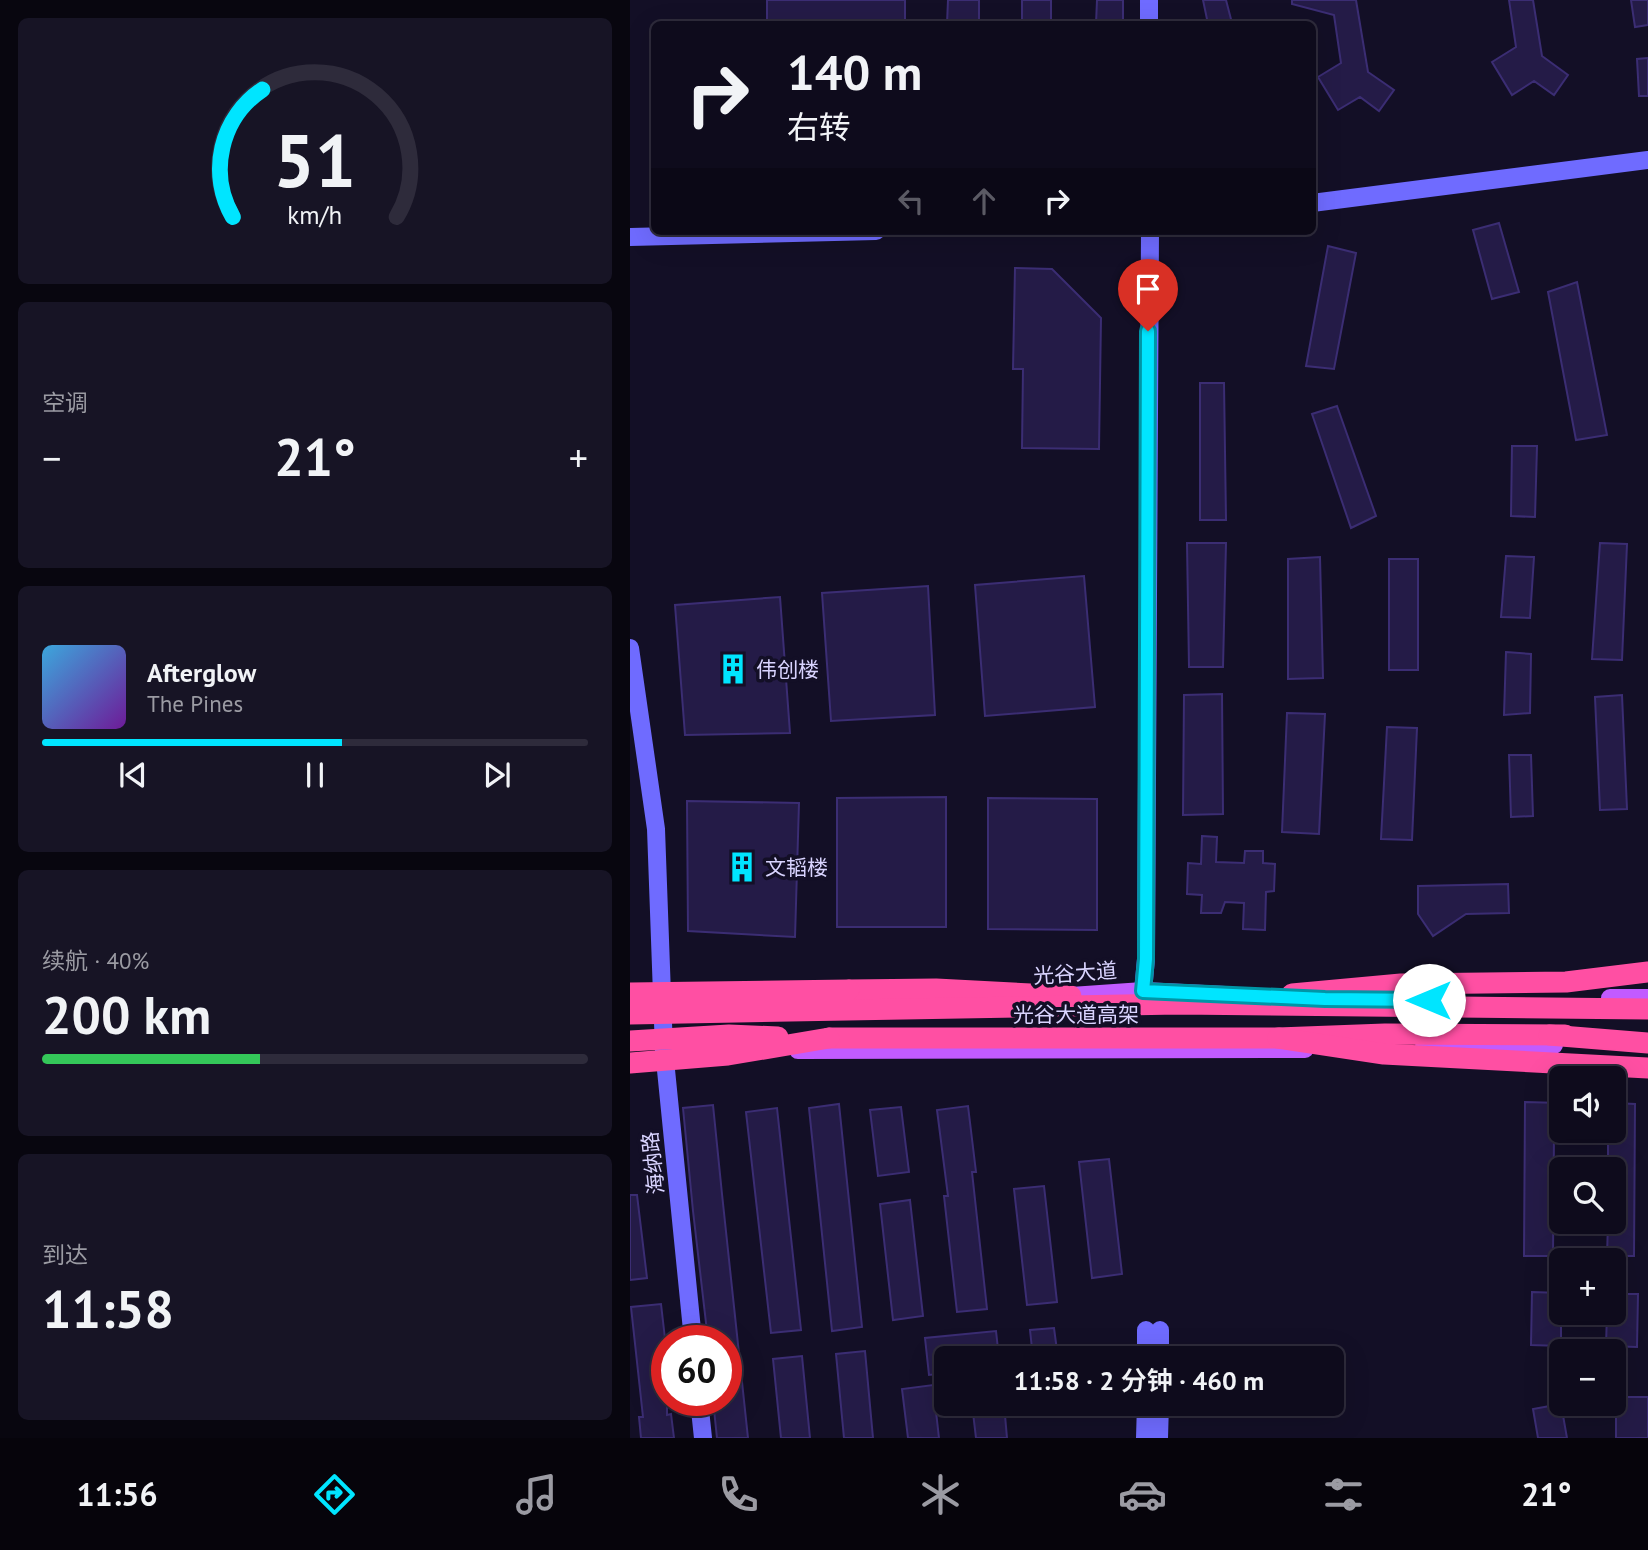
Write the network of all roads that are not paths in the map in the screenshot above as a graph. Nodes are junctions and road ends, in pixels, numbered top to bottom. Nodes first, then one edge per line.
1 (1149, 0) edge
2 (1149, 21) edge
3 (1648, 160) edge
4 (1316, 202) edge
5 (712, 235) edge
6 (1150, 235) edge
7 (630, 237) edge
8 (630, 648) edge
9 (1648, 972) edge
10 (1648, 987) edge
11 (1143, 991) junction
12 (630, 993) edge
13 (1071, 996) junction
14 (1648, 998) edge
15 (1178, 1004) junction
16 (662, 1006) junction
17 (630, 1007) edge
18 (1648, 1009) edge
19 (630, 1014) edge
20 (1549, 1035) junction
21 (1648, 1035) edge
22 (829, 1038) junction
23 (1278, 1038) junction
24 (630, 1041) edge
25 (1648, 1043) edge
26 (664, 1050) junction
27 (630, 1052) edge
28 (630, 1063) edge
29 (1648, 1068) edge
30 (692, 1325) edge
31 (1149, 1346) edge
32 (1157, 1346) edge
33 (701, 1416) edge
34 (1146, 1416) edge
35 (1160, 1416) edge
36 (703, 1438) edge
37 (1145, 1438) edge
38 (1159, 1438) edge

1 - 2 street
3 - 4 street
5 - 7 street
6 - 11 street
8 - 16 street, 海纳路
9 - 15 highway, bridge
10 - 15 highway, bridge
11 - 13 main road, 光谷大道
11 - 14 main road, 光谷大道
12 - 13 highway, bridge
13 - 16 main road, 光谷大道
15 - 18 highway, 光谷大道高架, bridge
15 - 19 highway, 光谷大道高架, bridge
16 - 17 main road, 光谷大道
16 - 26 street, 海纳路
20 - 21 highway, 光谷大道高架, bridge
20 - 23 highway, 光谷大道高架, bridge
20 - 25 highway, bridge
22 - 23 highway, 光谷大道高架
22 - 24 highway, 光谷大道高架, bridge
22 - 28 highway, bridge
23 - 29 highway, bridge
25 - 26 main road
26 - 27 main road
26 - 30 street, 海纳路
31 - 32 street
33 - 36 street
34 - 37 street
35 - 38 street

